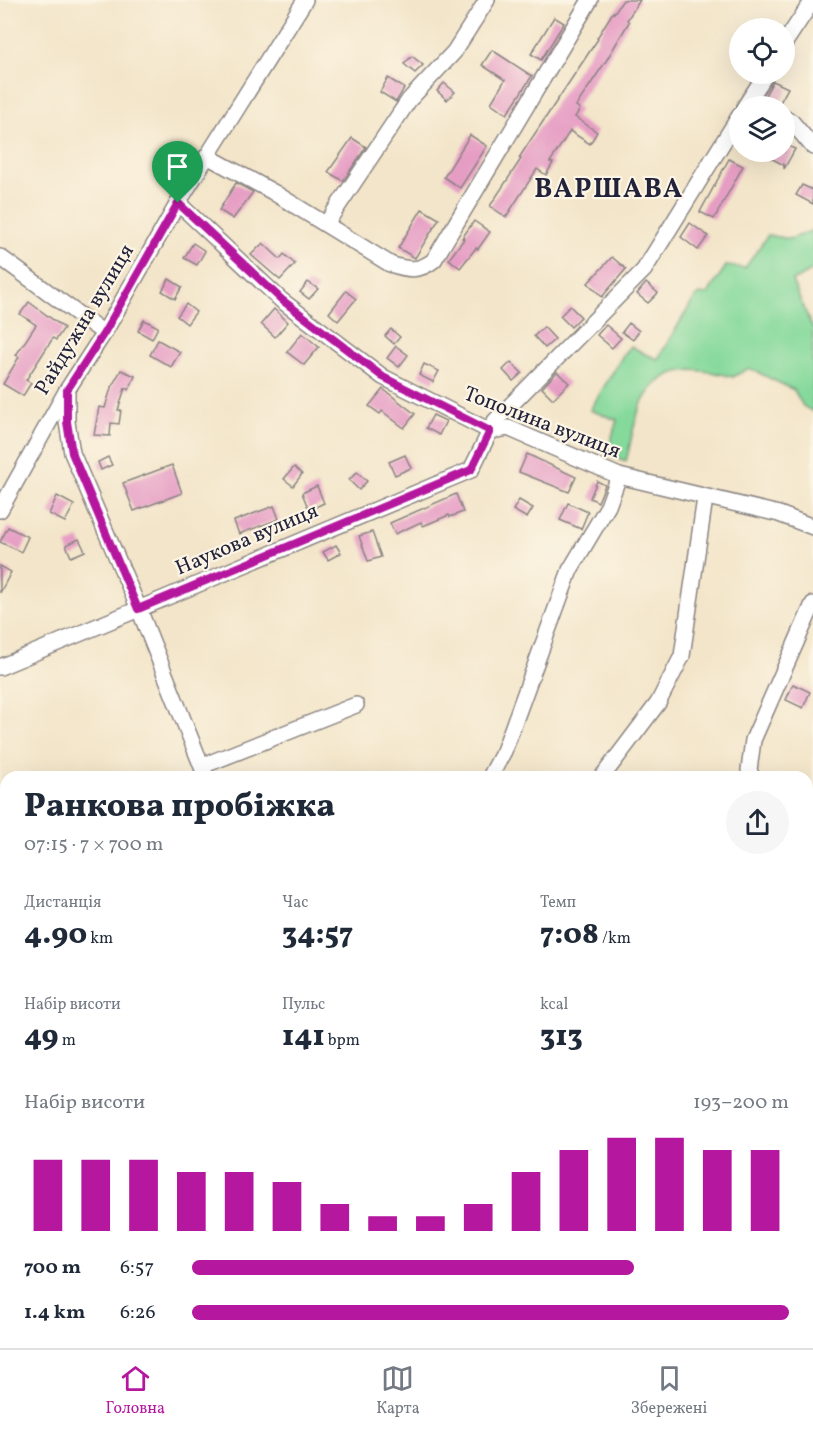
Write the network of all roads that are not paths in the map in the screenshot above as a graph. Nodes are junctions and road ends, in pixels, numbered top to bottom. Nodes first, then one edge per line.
1 (487, 0) edge
2 (590, 0) edge
3 (813, 0) edge
4 (303, 1) edge
5 (795, 27) edge
6 (795, 126) edge
7 (729, 135) edge
8 (813, 147) edge
9 (207, 156) junction
10 (178, 203) junction
11 (326, 224) junction
12 (0, 257) edge
13 (104, 333) junction
14 (67, 390) junction
15 (490, 431) junction
16 (619, 476) junction
17 (705, 498) junction
18 (0, 510) edge
19 (813, 527) edge
20 (813, 604) edge
21 (138, 609) junction
22 (0, 667) edge
23 (356, 705) dead end
24 (204, 771) edge
25 (206, 771) edge
26 (493, 771) edge
27 (607, 771) edge
28 (749, 771) edge

1 - 11 street
2 - 11 street
3 - 5 street
4 - 9 street, Райдужна вулиця
6 - 8 street
7 - 15 street, Наукова вулиця
9 - 10 street, Райдужна вулиця
9 - 11 street
10 - 13 street, Райдужна вулиця
10 - 15 street, Тополина вулиця
12 - 13 street
13 - 14 street, Райдужна вулиця
14 - 18 street, Райдужна вулиця
14 - 21 street
15 - 16 street, Тополина вулиця
15 - 21 street, Наукова вулиця
16 - 17 street, Тополина вулиця
16 - 26 street
17 - 19 street, Тополина вулиця
17 - 27 street
20 - 28 street
21 - 22 street, Наукова вулиця
21 - 24 street
23 - 25 street

